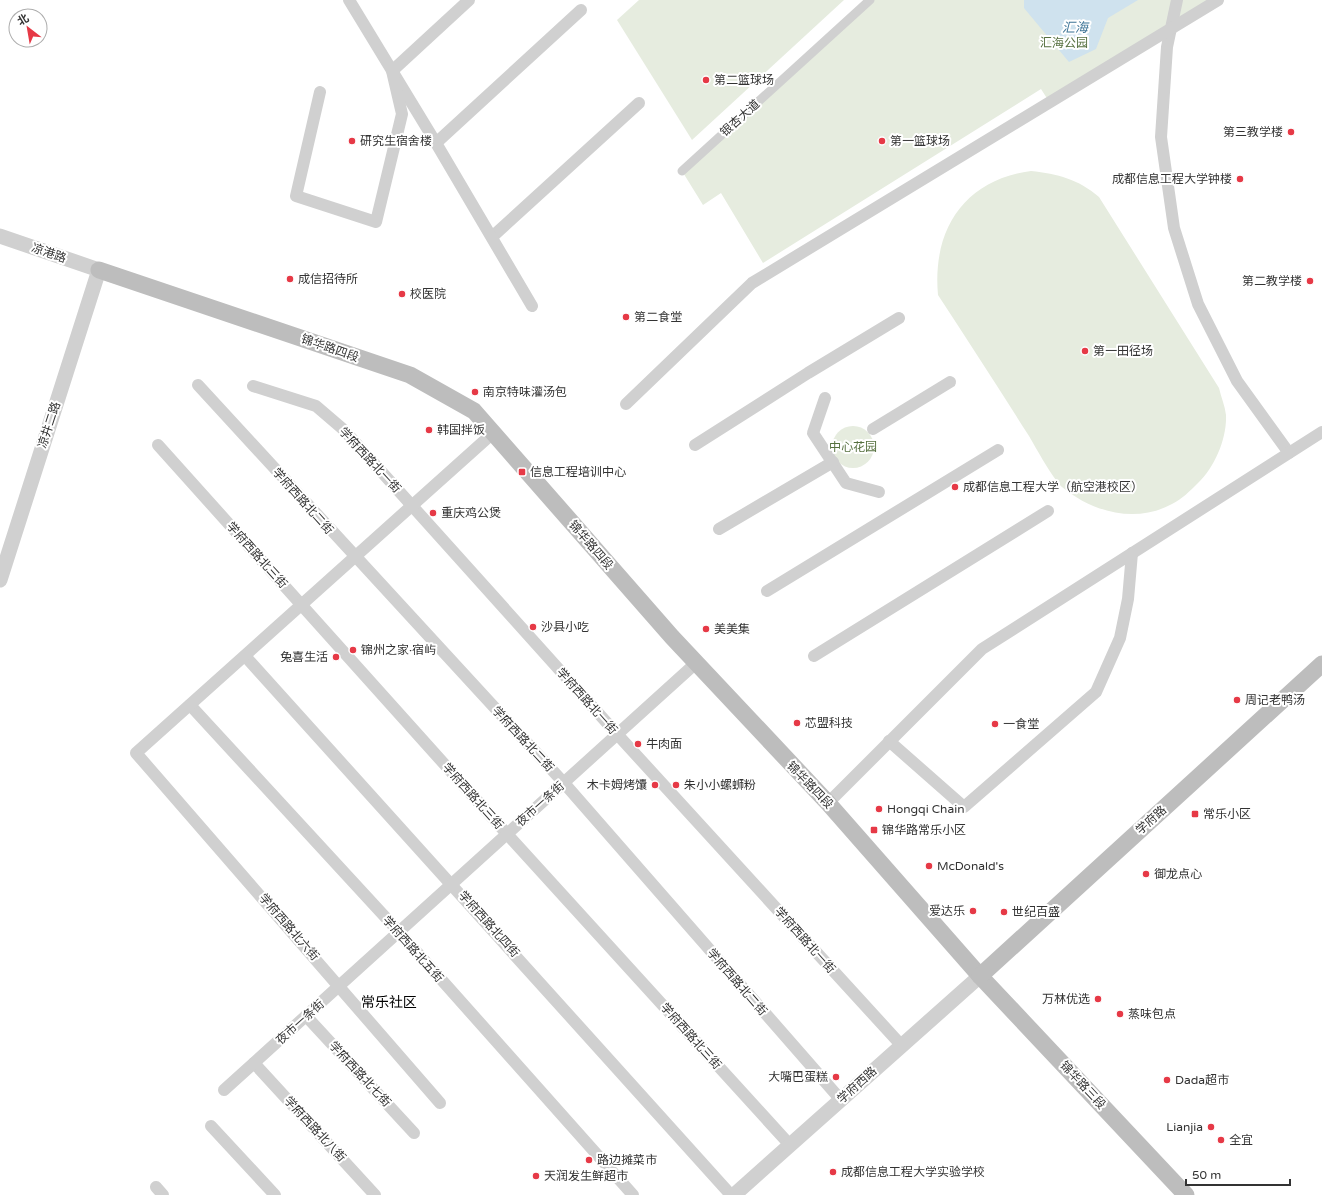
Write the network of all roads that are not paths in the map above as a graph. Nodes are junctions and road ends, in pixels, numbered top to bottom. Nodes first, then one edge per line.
1 (349, 0) edge
2 (469, 0) edge
3 (870, 0) edge
4 (1177, 0) edge
5 (1218, 0) edge
6 (581, 10) dead end
7 (1171, 29) junction
8 (392, 71) junction
9 (320, 92) dead end
10 (639, 103) dead end
11 (436, 143) junction
12 (682, 171) dead end
13 (0, 236) edge
14 (492, 237) junction
15 (99, 270) junction
16 (532, 306) dead end
17 (899, 318) dead end
18 (950, 382) dead end
19 (198, 385) dead end
20 (253, 386) dead end
21 (824, 398) dead end
22 (626, 404) dead end
23 (873, 429) dead end
24 (1322, 432) edge
25 (493, 433) junction
26 (158, 445) dead end
27 (695, 445) dead end
28 (998, 450) dead end
29 (1289, 453) junction
30 (833, 462) junction
31 (879, 492) dead end
32 (412, 506) junction
33 (1048, 511) dead end
34 (719, 529) dead end
35 (1132, 553) junction
36 (355, 557) junction
37 (0, 580) edge
38 (767, 591) dead end
39 (302, 605) junction
40 (245, 656) junction
41 (814, 656) dead end
42 (696, 663) junction
43 (1322, 664) edge
44 (190, 705) junction
45 (617, 734) junction
46 (890, 741) junction
47 (564, 783) junction
48 (828, 803) junction
49 (507, 834) junction
50 (452, 884) junction
51 (399, 932) junction
52 (980, 976) junction
53 (340, 986) junction
54 (306, 1016) junction
55 (902, 1046) junction
56 (254, 1063) junction
57 (224, 1090) dead end
58 (841, 1100) junction
59 (440, 1103) dead end
60 (211, 1126) dead end
61 (414, 1133) dead end
62 (790, 1145) junction
63 (275, 1195) edge
64 (375, 1195) edge
65 (633, 1195) edge
66 (733, 1195) edge
67 (1186, 1195) edge

1 - 8 street
2 - 8 street
3 - 12 street, 银杏大道
4 - 7 street
5 - 7 street
6 - 11 street
7 - 22 street
7 - 29 street
8 - 9 street
8 - 11 street
10 - 14 street
11 - 14 street
13 - 15 street, 凉港路
14 - 16 street
15 - 25 main road, 锦华路四段
15 - 37 street, 凉井二路
17 - 27 street
18 - 23 street
19 - 36 street, 学府西路北二街
20 - 32 street, 学府西路北一街
21 - 30 street
24 - 29 street
25 - 32 street
25 - 42 main road, 锦华路四段
26 - 39 street, 学府西路北三街
28 - 38 street
29 - 35 street
30 - 31 street
30 - 34 street
32 - 36 street
32 - 45 street, 学府西路北一街
33 - 41 street
35 - 46 street
35 - 46 street
36 - 39 street
36 - 47 street, 学府西路北二街
39 - 40 street
39 - 49 street, 学府西路北三街
40 - 44 street
40 - 50 street, 学府西路北四街
42 - 45 street, 夜市一条街
42 - 48 main road, 锦华路四段
43 - 52 main road, 学府路
44 - 51 street, 学府西路北五街
44 - 53 street, 学府西路北六街
45 - 47 street, 夜市一条街
45 - 55 street, 学府西路北一街
46 - 48 street
47 - 49 street, 夜市一条街
47 - 58 street, 学府西路北二街
48 - 52 main road, 锦华路四段
49 - 50 street, 夜市一条街
49 - 62 street, 学府西路北三街
50 - 51 street, 夜市一条街
50 - 66 street, 学府西路北四街
51 - 53 street, 夜市一条街
51 - 65 street, 学府西路北五街
52 - 55 street, 学府西路
52 - 67 main road, 锦华路三段
53 - 54 street, 夜市一条街
53 - 59 street, 学府西路北六街
54 - 56 street, 夜市一条街
54 - 61 street, 学府西路北七街
55 - 58 street, 学府西路
56 - 57 street, 夜市一条街
56 - 64 street, 学府西路北八街
58 - 62 street, 学府西路
60 - 63 street
62 - 66 street, 学府西路

